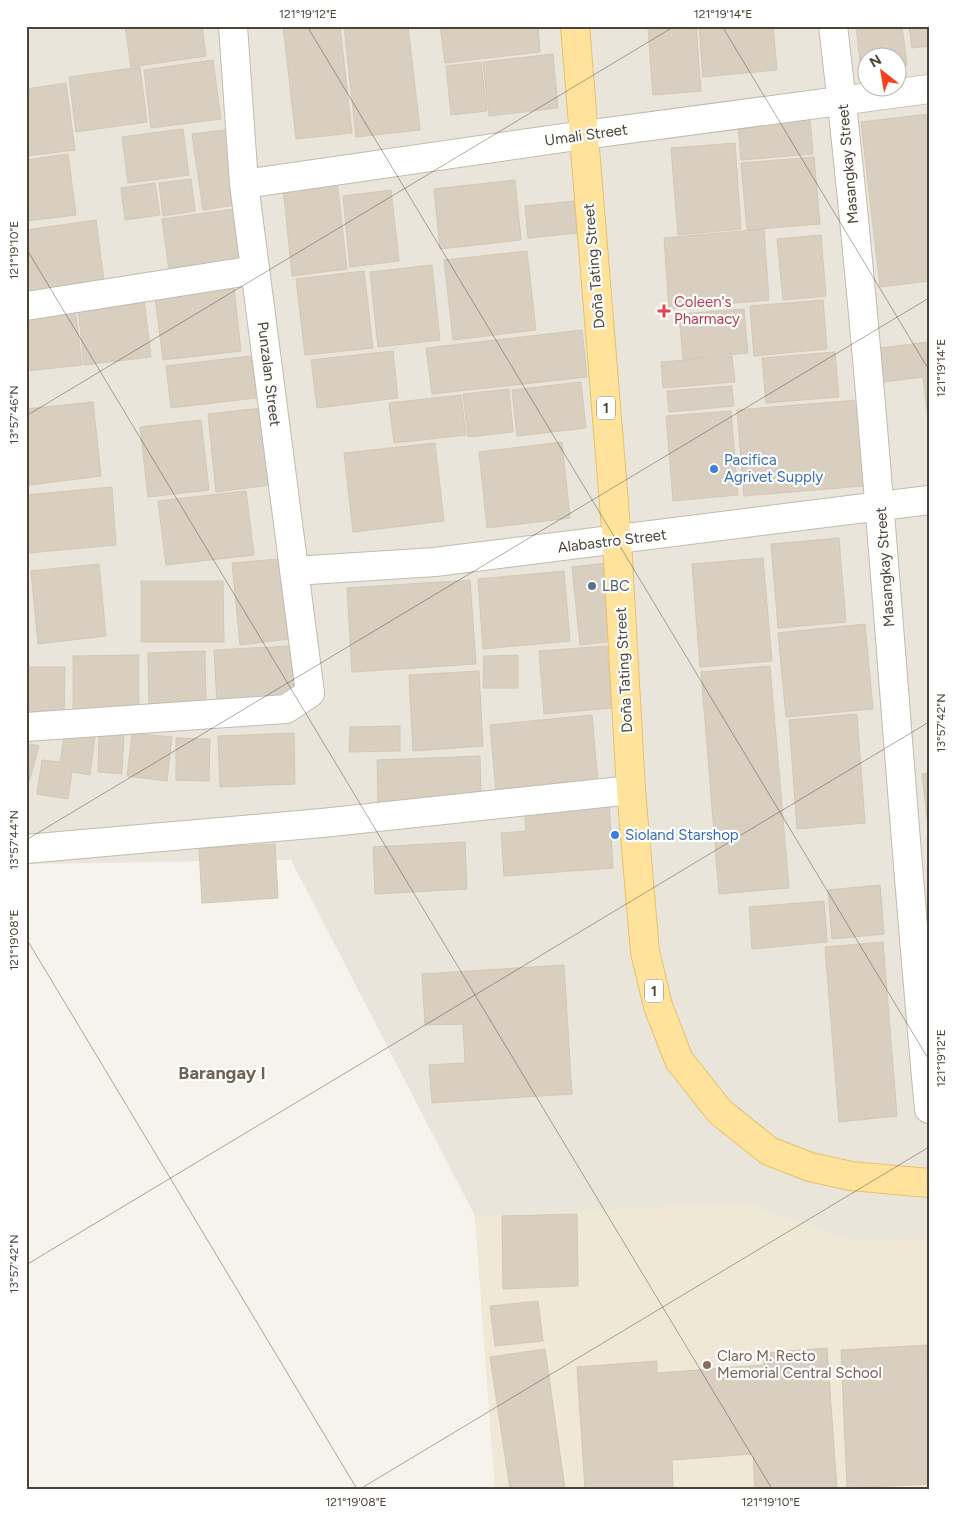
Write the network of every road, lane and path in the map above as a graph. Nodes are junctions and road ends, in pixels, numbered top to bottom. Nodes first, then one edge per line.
1 (233, 26) edge
2 (575, 26) edge
3 (833, 26) edge
4 (929, 89) edge
5 (842, 101) junction
6 (584, 135) junction
7 (244, 184) junction
8 (255, 270) junction
9 (26, 306) edge
10 (929, 500) edge
11 (880, 508) junction
12 (617, 541) junction
13 (294, 571) junction
14 (26, 727) edge
15 (631, 790) junction
16 (26, 849) edge
17 (919, 903) edge
18 (929, 1109) edge
19 (929, 1183) edge

1 - 7 street, Punzalan Street
2 - 6 main road, Doña Tating Street / 1
3 - 5 street, Masangkay Street
4 - 5 street, Umali Street
5 - 6 street, Umali Street
5 - 11 street, Masangkay Street
6 - 7 street, Umali Street
6 - 12 main road, Doña Tating Street / 1
7 - 8 street, Punzalan Street
8 - 9 street
8 - 13 street, Punzalan Street
10 - 11 street, Alabastro Street
11 - 12 street, Alabastro Street
11 - 17 street, Masangkay Street
12 - 13 street, Alabastro Street
12 - 15 main road, Doña Tating Street / 1
13 - 14 street, Punzalan Street
15 - 16 street
15 - 19 main road, Doña Tating Street / 1
17 - 18 street, Masangkay Street

